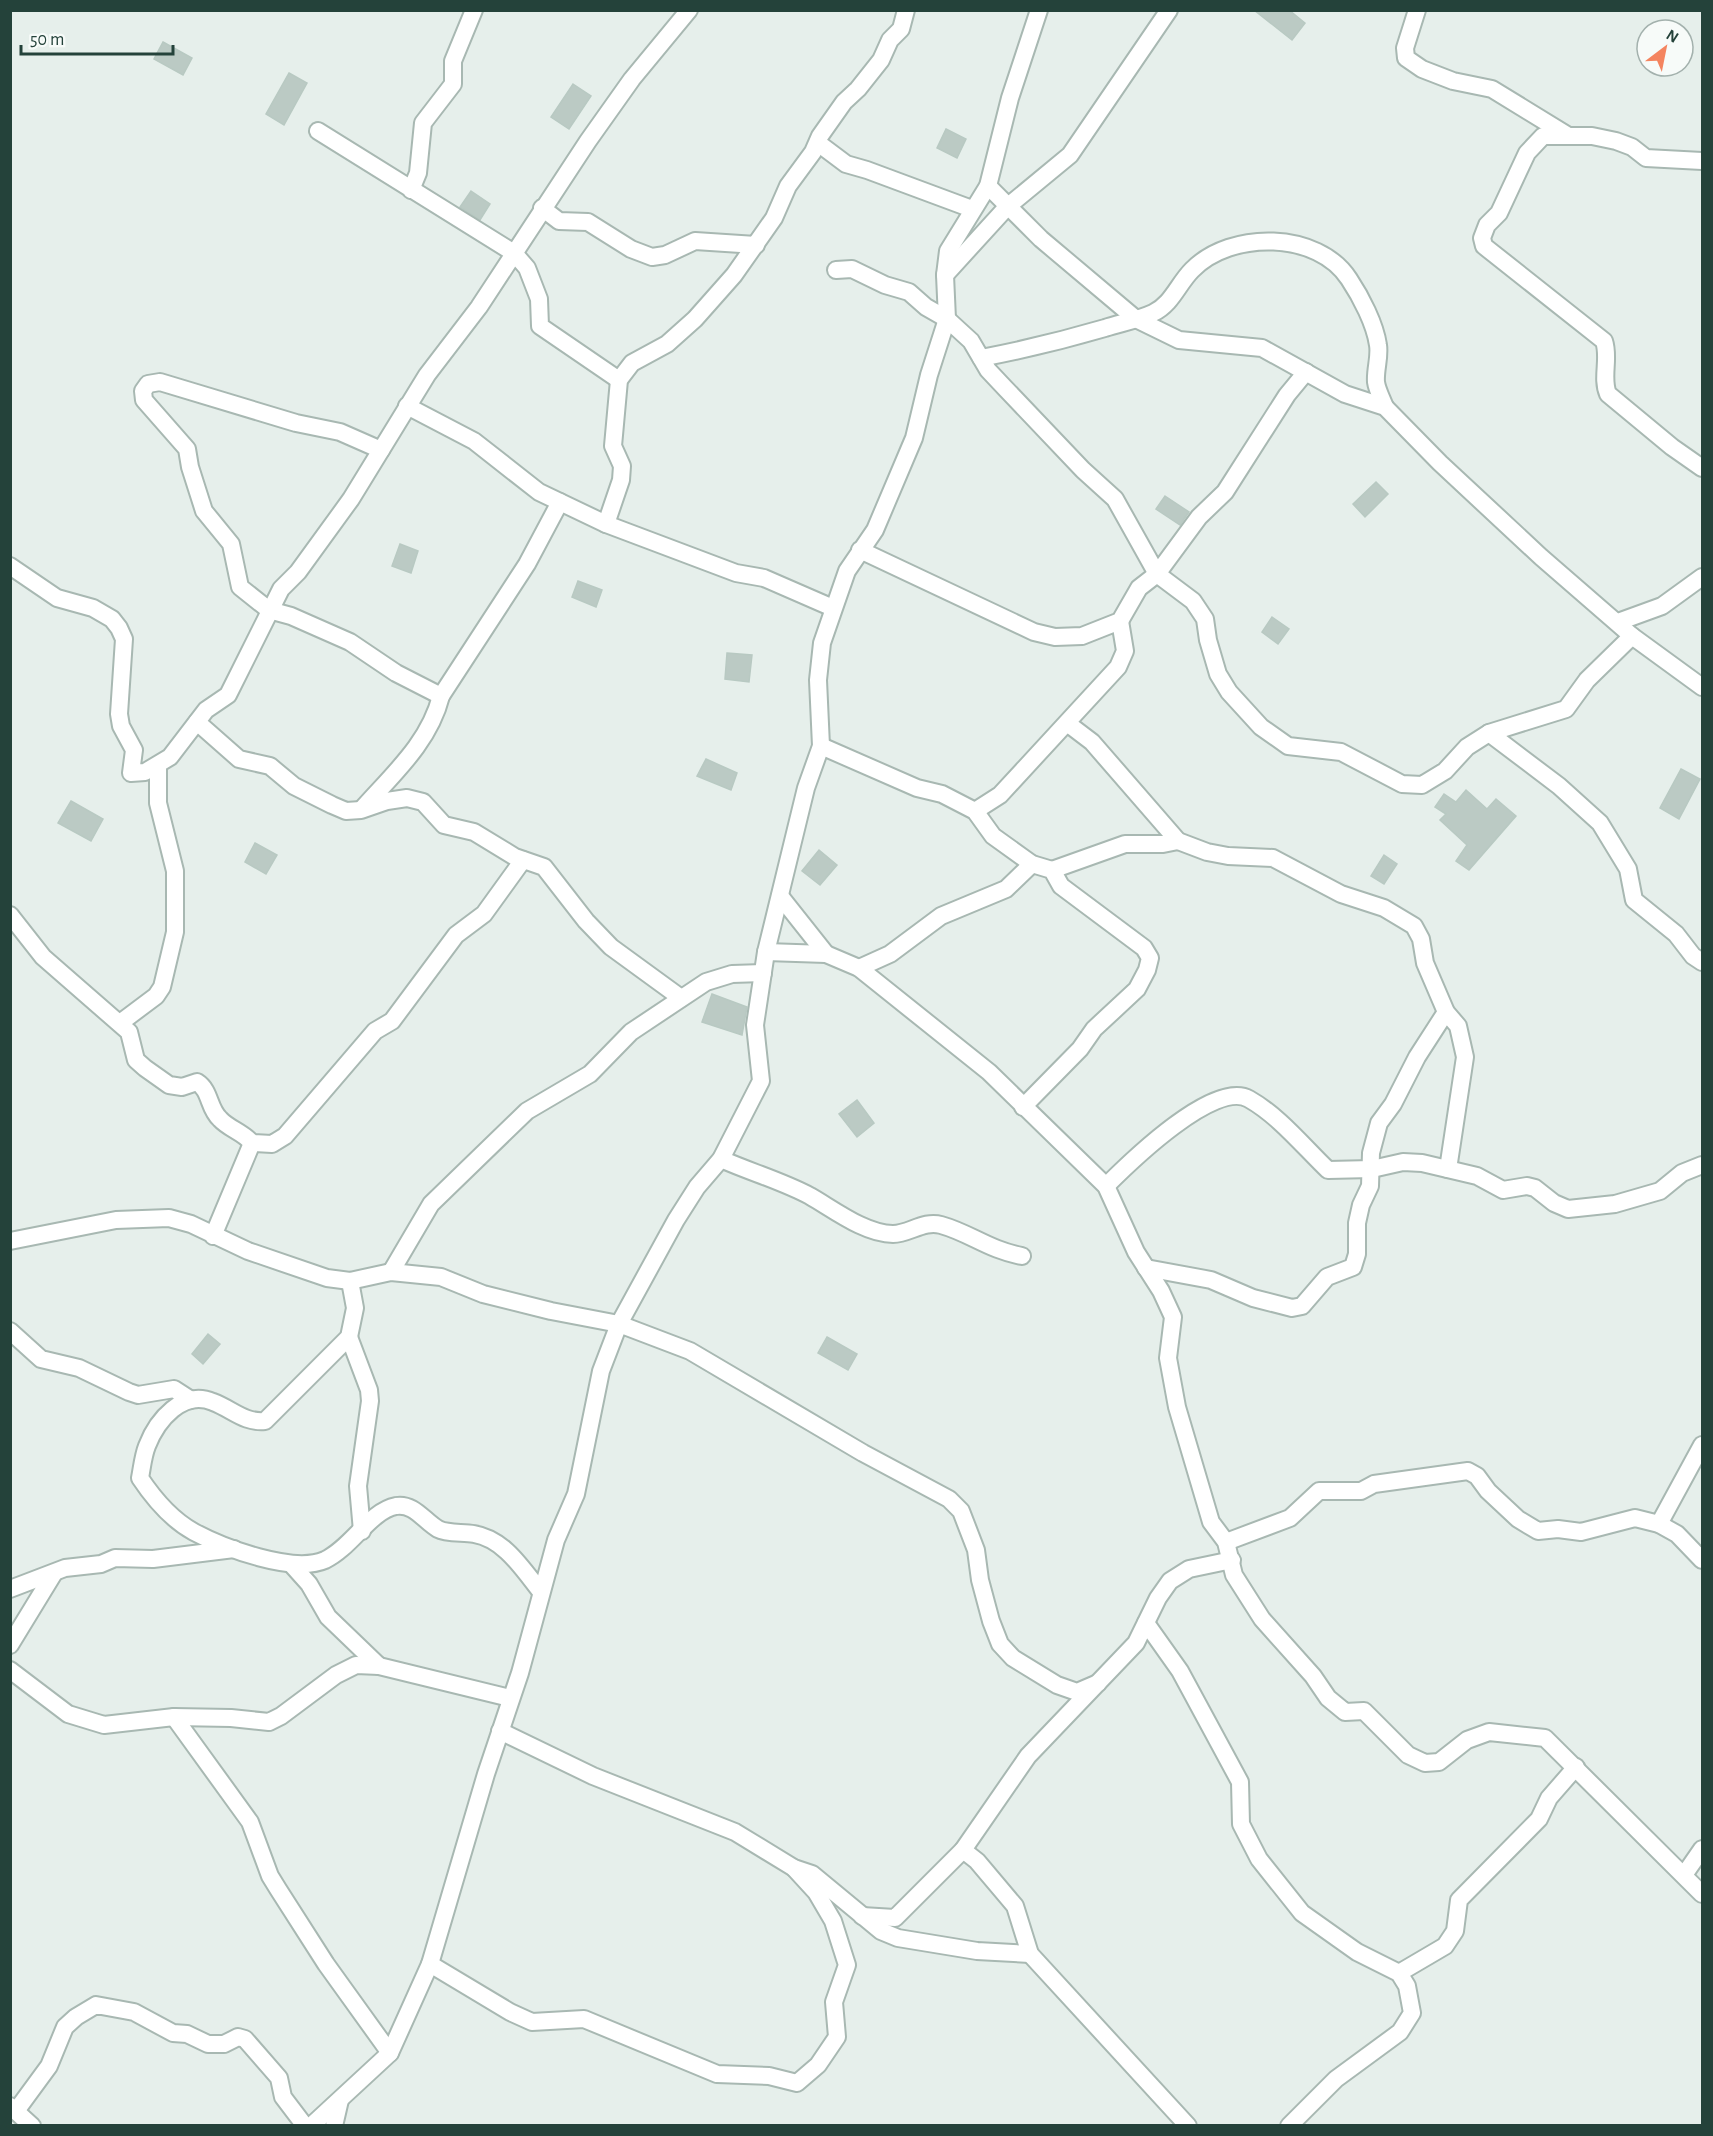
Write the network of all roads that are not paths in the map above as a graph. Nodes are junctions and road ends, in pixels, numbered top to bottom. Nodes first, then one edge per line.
1 (474, 10) edge
2 (689, 10) edge
3 (906, 10) edge
4 (1039, 10) edge
5 (1169, 10) edge
6 (1417, 10) edge
7 (318, 131) dead end
8 (1568, 135) junction
9 (818, 143) junction
10 (1702, 161) edge
11 (988, 186) junction
12 (411, 190) junction
13 (1007, 207) junction
14 (542, 208) junction
15 (972, 209) junction
16 (756, 245) junction
17 (514, 253) junction
18 (836, 270) dead end
19 (945, 275) junction
20 (947, 319) junction
21 (1136, 319) junction
22 (981, 358) junction
23 (1306, 372) junction
24 (619, 380) junction
25 (407, 406) junction
26 (1385, 407) junction
27 (381, 450) junction
28 (1702, 468) edge
29 (560, 502) junction
30 (606, 524) junction
31 (860, 550) junction
32 (10, 566) edge
33 (1157, 574) junction
34 (1702, 577) edge
35 (832, 608) junction
36 (269, 610) junction
37 (1120, 621) junction
38 (1618, 622) junction
39 (1632, 636) junction
40 (1702, 687) edge
41 (441, 696) junction
42 (196, 722) junction
43 (1068, 723) junction
44 (1489, 733) junction
45 (821, 746) junction
46 (158, 766) junction
47 (361, 810) junction
48 (975, 811) junction
49 (1178, 841) junction
50 (523, 860) junction
51 (1032, 864) junction
52 (1052, 870) junction
53 (780, 896) junction
54 (10, 915) edge
55 (766, 952) junction
56 (826, 954) junction
57 (1702, 962) edge
58 (859, 968) junction
59 (763, 973) junction
60 (681, 998) junction
61 (1446, 1012) junction
62 (120, 1023) junction
63 (1023, 1107) junction
64 (252, 1143) junction
65 (721, 1159) junction
66 (1702, 1165) edge
67 (1372, 1169) junction
68 (1448, 1169) junction
69 (1106, 1186) junction
70 (213, 1236) junction
71 (10, 1241) edge
72 (1022, 1257) dead end
73 (1146, 1268) junction
74 (391, 1272) junction
75 (350, 1281) junction
76 (619, 1324) junction
77 (10, 1331) edge
78 (349, 1337) junction
79 (191, 1400) junction
80 (1702, 1445) edge
81 (1659, 1524) junction
82 (362, 1530) junction
83 (1226, 1542) junction
84 (234, 1549) junction
85 (1232, 1560) junction
86 (1702, 1560) edge
87 (292, 1565) junction
88 (54, 1573) junction
89 (10, 1589) edge
90 (540, 1592) junction
91 (1146, 1623) junction
92 (10, 1645) edge
93 (379, 1666) junction
94 (10, 1670) edge
95 (1098, 1683) junction
96 (510, 1698) junction
97 (174, 1717) junction
98 (500, 1731) junction
99 (1576, 1767) junction
100 (963, 1850) junction
101 (1702, 1850) edge
102 (794, 1868) junction
103 (1684, 1875) junction
104 (1702, 1894) edge
105 (862, 1916) junction
106 (1030, 1954) junction
107 (430, 1964) junction
108 (1399, 1972) junction
109 (390, 2053) junction
110 (340, 2099) junction
111 (13, 2109) edge
112 (32, 2126) edge
113 (305, 2126) edge
114 (311, 2126) edge
115 (334, 2126) edge
116 (1188, 2126) edge
117 (1289, 2126) edge

1 - 12 street
2 - 14 street
3 - 9 street
4 - 11 street
5 - 13 street
6 - 8 street
7 - 12 street
8 - 10 street
8 - 28 street
9 - 15 street
9 - 16 street
11 - 13 street
11 - 15 street
12 - 17 street
13 - 19 street
13 - 21 street
14 - 16 street
14 - 17 street
15 - 19 street
16 - 24 street
17 - 24 street
17 - 25 street
18 - 20 street
19 - 20 street
20 - 22 street
20 - 31 street
21 - 22 street
21 - 23 street
21 - 26 street
22 - 33 street
23 - 26 street
23 - 33 street
24 - 30 street
25 - 27 street
25 - 29 street
26 - 38 street
27 - 36 street
27 - 36 street
29 - 30 street
29 - 41 street
30 - 35 street
31 - 35 street
31 - 37 street
32 - 46 street
33 - 37 street
33 - 44 street
34 - 38 street
35 - 45 street
36 - 41 street
36 - 42 street
37 - 43 street
38 - 39 street
39 - 40 street
39 - 44 street
41 - 47 street
42 - 46 street
42 - 47 street
43 - 48 street
43 - 49 street
44 - 57 street
45 - 48 street
45 - 53 street
46 - 62 street
47 - 50 street
48 - 51 street
49 - 52 street
49 - 61 street
50 - 60 street
50 - 64 street
51 - 52 street
51 - 58 street
52 - 63 street
53 - 55 street
53 - 56 street
54 - 62 street
55 - 56 street
55 - 59 street
56 - 58 street
58 - 63 street
59 - 60 street
59 - 65 street
60 - 74 street
61 - 67 street
61 - 68 street
62 - 64 street
63 - 69 street
64 - 70 street
65 - 72 street
65 - 76 street
66 - 68 street
67 - 68 street
67 - 69 street
67 - 73 street
69 - 73 street
70 - 71 street
70 - 75 street
73 - 83 street
74 - 75 street
74 - 76 street
75 - 78 street
76 - 90 street
76 - 95 street
77 - 79 street
78 - 79 street
78 - 82 street
79 - 84 street
80 - 81 street
81 - 83 street
81 - 86 street
82 - 87 street
82 - 90 street
83 - 85 street
84 - 87 street
84 - 88 street
85 - 91 street
85 - 99 street
87 - 93 street
88 - 89 street
88 - 92 street
90 - 96 street
91 - 95 street
91 - 108 street
93 - 96 street
93 - 97 street
94 - 97 street
95 - 100 street
96 - 98 street
97 - 109 street
98 - 102 street
98 - 107 street
99 - 103 street
99 - 108 street
100 - 105 street
100 - 106 street
101 - 103 street
102 - 105 street
102 - 107 street
103 - 104 street
105 - 106 street
106 - 116 street
107 - 109 street
108 - 117 street
109 - 110 street
110 - 114 street
110 - 115 street
111 - 112 street
111 - 113 street

